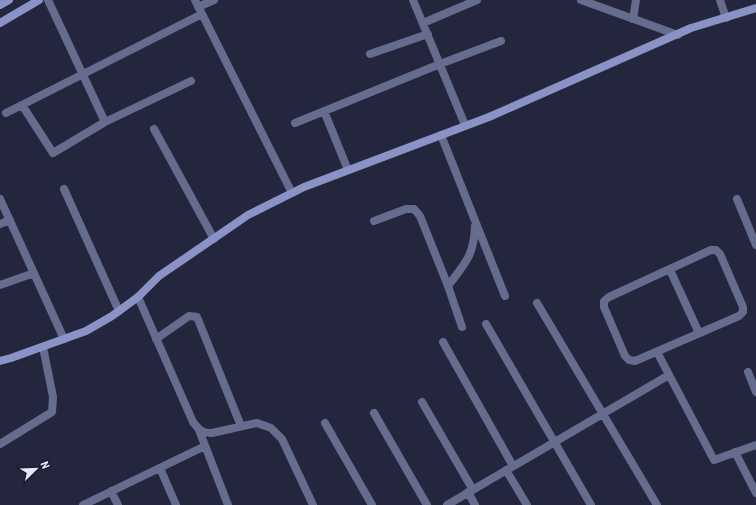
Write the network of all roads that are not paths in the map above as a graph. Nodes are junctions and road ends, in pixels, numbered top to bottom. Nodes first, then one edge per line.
1 (9, 0) edge
2 (39, 0) edge
3 (48, 0) edge
4 (214, 0) edge
5 (413, 0) edge
6 (477, 0) edge
7 (581, 0) edge
8 (636, 0) edge
9 (720, 0) edge
10 (0, 5) edge
11 (198, 7) edge
12 (756, 8) edge
13 (726, 18) junction
14 (633, 19) junction
15 (0, 23) edge
16 (423, 23) junction
17 (428, 34) junction
18 (678, 34) junction
19 (501, 41) dead end
20 (370, 54) dead end
21 (440, 64) junction
22 (82, 74) junction
23 (191, 81) dead end
24 (22, 105) junction
25 (324, 111) junction
26 (6, 113) dead end
27 (105, 122) junction
28 (295, 123) dead end
29 (465, 126) junction
30 (154, 129) dead end
31 (441, 135) junction
32 (348, 170) junction
33 (64, 189) dead end
34 (292, 193) junction
35 (0, 199) edge
36 (737, 199) dead end
37 (10, 220) junction
38 (374, 221) dead end
39 (475, 221) junction
40 (0, 224) edge
41 (214, 239) junction
42 (756, 244) edge
43 (670, 270) junction
44 (34, 273) junction
45 (0, 285) edge
46 (448, 286) junction
47 (505, 296) dead end
48 (138, 297) junction
49 (537, 303) dead end
50 (119, 311) junction
51 (486, 324) dead end
52 (462, 327) dead end
53 (700, 333) junction
54 (64, 339) junction
55 (156, 339) junction
56 (443, 342) dead end
57 (43, 347) junction
58 (657, 352) junction
59 (0, 361) edge
60 (748, 372) dead end
61 (669, 375) junction
62 (756, 392) edge
63 (422, 402) dead end
64 (374, 413) dead end
65 (602, 414) junction
66 (325, 423) dead end
67 (241, 426) junction
68 (200, 430) junction
69 (554, 442) junction
70 (0, 444) edge
71 (756, 445) edge
72 (205, 446) junction
73 (735, 452) junction
74 (160, 468) junction
75 (510, 468) junction
76 (111, 491) junction
77 (470, 491) junction
78 (756, 493) edge
79 (312, 504) edge
80 (83, 505) edge
81 (118, 505) edge
82 (176, 505) edge
83 (228, 505) edge
84 (303, 505) edge
85 (372, 505) edge
86 (427, 505) edge
87 (447, 505) edge
88 (475, 505) edge
89 (527, 505) edge
90 (591, 505) edge
91 (657, 505) edge

1 - 10 street
2 - 15 street
3 - 22 street
4 - 11 street
5 - 16 street
6 - 16 street
7 - 14 street
8 - 14 street
9 - 13 street
11 - 22 street
11 - 34 street
12 - 13 street
13 - 18 street
14 - 18 street
16 - 17 street
17 - 20 street
17 - 21 street
18 - 29 street
19 - 21 street
21 - 25 street
21 - 29 street
22 - 24 street
22 - 27 street
23 - 27 street
24 - 26 street
24 - 27 street
25 - 28 street
25 - 32 street
29 - 31 street
30 - 41 street
31 - 32 street
31 - 39 street
32 - 34 street
33 - 50 street
34 - 41 street
35 - 37 street
36 - 42 street
37 - 40 street
37 - 44 street
38 - 46 street
39 - 46 street
39 - 47 street
41 - 48 street
43 - 53 street
43 - 53 street
43 - 58 street
44 - 45 street
44 - 54 street
46 - 52 street
48 - 50 street
48 - 55 street
49 - 65 street
50 - 54 street
51 - 69 street
53 - 58 street
54 - 57 street
55 - 67 street
55 - 68 street
56 - 75 street
57 - 59 street
57 - 70 street
58 - 61 street
60 - 62 street
61 - 65 street
61 - 73 street
63 - 77 street
64 - 86 street
65 - 69 street
65 - 91 street
66 - 85 street
67 - 68 street
67 - 79 street
68 - 72 street
69 - 75 street
69 - 90 street
71 - 73 street
72 - 74 street
72 - 83 street
73 - 78 street
74 - 76 street
74 - 82 street
75 - 77 street
75 - 89 street
76 - 80 street
76 - 81 street
77 - 87 street
77 - 88 street
79 - 84 street

